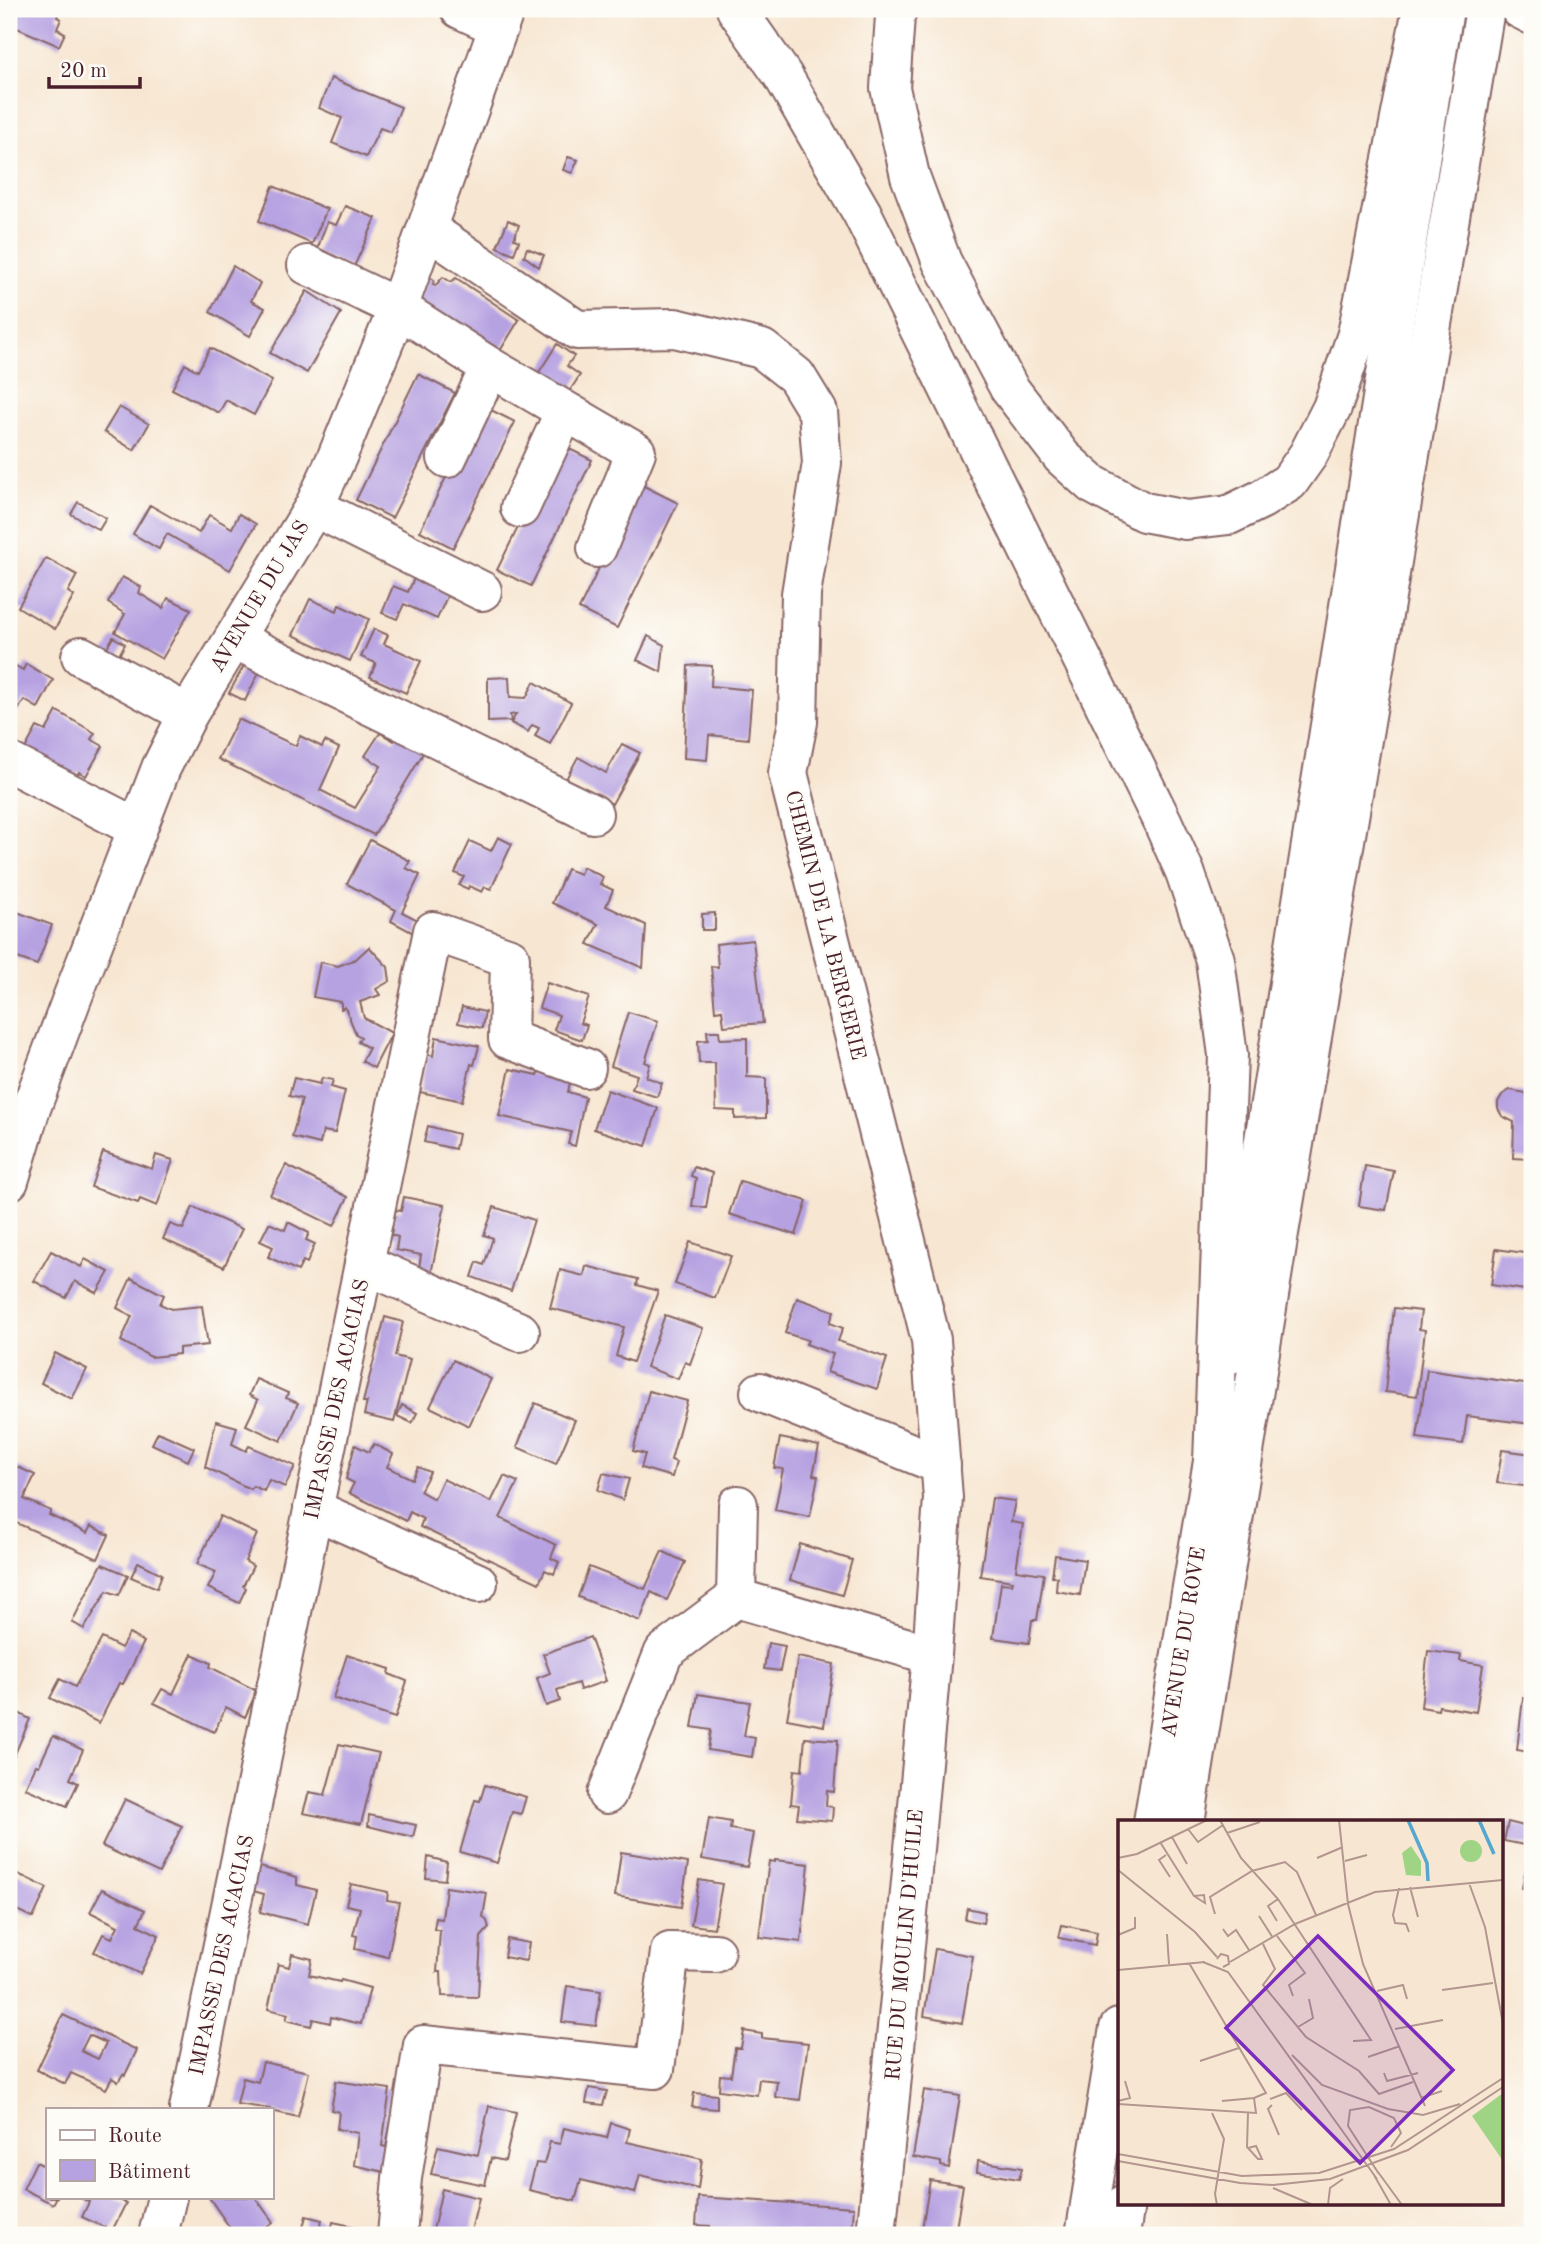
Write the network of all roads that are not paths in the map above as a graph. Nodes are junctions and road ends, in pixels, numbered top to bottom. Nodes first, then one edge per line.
1 (460, 9) edge
2 (736, 9) edge
3 (898, 9) edge
4 (1485, 9) edge
5 (1520, 9) edge
6 (1532, 15) edge
7 (502, 18) edge
8 (1431, 20) edge
9 (427, 229) junction
10 (307, 265) dead end
11 (398, 309) junction
12 (490, 367) junction
13 (565, 411) junction
14 (447, 458) dead end
15 (314, 507) junction
16 (520, 508) dead end
17 (597, 548) dead end
18 (482, 591) dead end
19 (234, 639) junction
20 (81, 656) dead end
21 (188, 714) junction
22 (9, 762) edge
23 (593, 814) dead end
24 (137, 828) junction
25 (586, 1068) dead end
26 (20, 1105) edge
27 (9, 1181) edge
28 (364, 1264) junction
29 (520, 1332) dead end
30 (760, 1392) dead end
31 (1213, 1462) junction
32 (941, 1465) junction
33 (738, 1505) dead end
34 (313, 1509) junction
35 (478, 1583) dead end
36 (736, 1598) junction
37 (932, 1655) junction
38 (607, 1794) dead end
39 (1153, 1820) edge
40 (1185, 1820) edge
41 (715, 1953) dead end
42 (1118, 2034) edge
43 (189, 2108) edge
44 (167, 2198) edge
45 (1125, 2206) edge
46 (158, 2235) edge
47 (397, 2235) edge
48 (876, 2235) edge
49 (1085, 2235) edge
50 (1120, 2235) edge

1 - 7 main road
2 - 31 main road
3 - 8 main road
4 - 40 main road
5 - 6 main road
7 - 9 main road, AVENUE DU JAS
8 - 31 main road
9 - 11 main road, AVENUE DU JAS
9 - 32 main road, CHEMIN DE LA BERGERIE
10 - 11 main road
11 - 12 main road
11 - 15 main road, AVENUE DU JAS
12 - 13 main road
12 - 14 main road
13 - 16 main road
13 - 17 main road
15 - 18 main road
15 - 19 main road, AVENUE DU JAS
19 - 21 main road, AVENUE DU JAS
19 - 23 main road
20 - 21 main road
21 - 24 main road, AVENUE DU JAS
22 - 24 main road
24 - 26 main road, AVENUE DU JAS
25 - 28 main road, IMPASSE DES ACACIAS
26 - 27 main road, AVENUE DU JAS
28 - 29 main road
28 - 34 main road, IMPASSE DES ACACIAS
30 - 32 main road
31 - 39 main road, AVENUE DU ROVE
32 - 37 main road, RUE DU MOULIN D'HUILE
33 - 36 main road
34 - 35 main road
34 - 43 main road, IMPASSE DES ACACIAS
36 - 37 main road
36 - 38 main road
37 - 48 main road, RUE DU MOULIN D'HUILE
41 - 47 main road
42 - 49 main road
44 - 46 main road
45 - 50 main road

